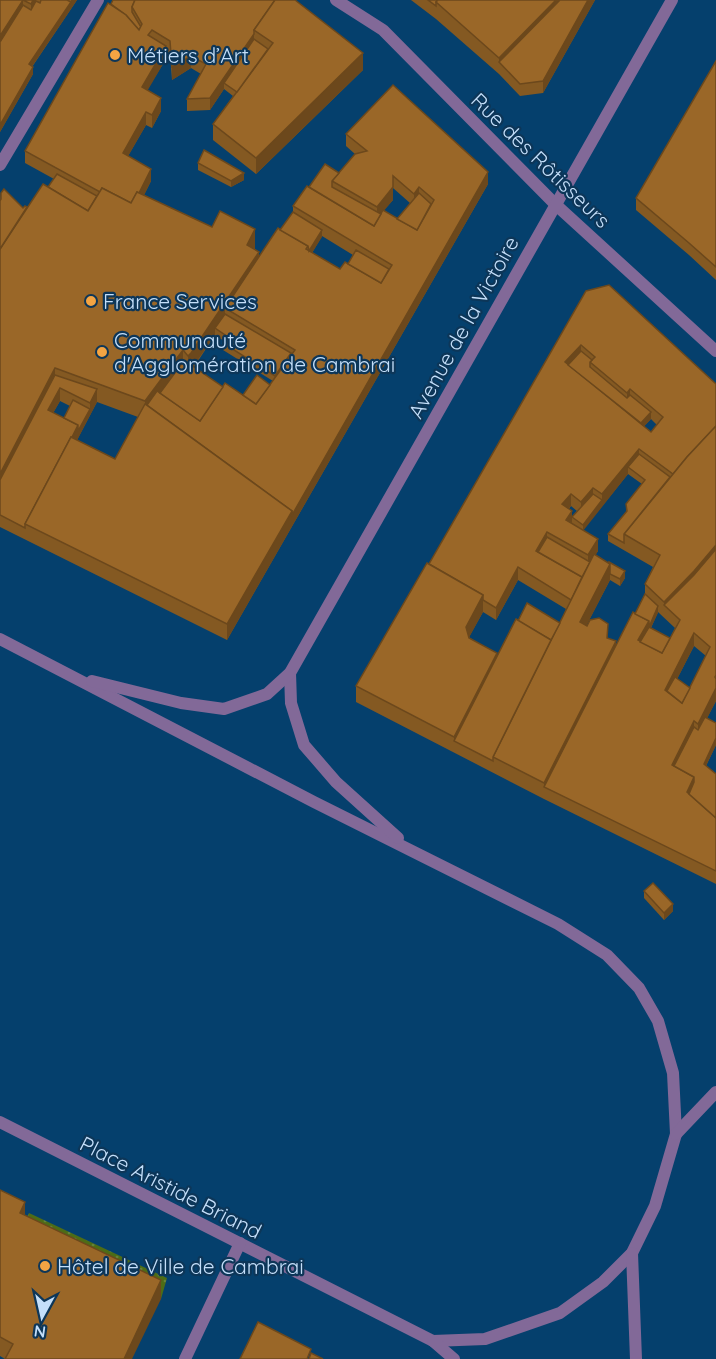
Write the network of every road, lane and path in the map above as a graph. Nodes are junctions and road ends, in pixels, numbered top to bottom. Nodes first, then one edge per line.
1 (98, 0) edge
2 (336, 0) edge
3 (672, 0) edge
4 (0, 165) edge
5 (555, 204) junction
6 (716, 351) edge
7 (0, 639) edge
8 (291, 674) junction
9 (71, 676) junction
10 (408, 848) junction
11 (716, 1092) edge
12 (0, 1122) edge
13 (676, 1134) junction
14 (240, 1243) junction
15 (632, 1253) junction
16 (433, 1341) junction
17 (185, 1359) edge
18 (454, 1359) edge
19 (636, 1359) edge

1 - 4 street
2 - 5 street, Rue des Rôtisseurs
3 - 5 street, Avenue de la Victoire
5 - 6 street, Rue des Rôtisseurs
5 - 8 street, Avenue de la Victoire
7 - 9 street, Place Aristide Briand
8 - 9 street, Place Aristide Briand
8 - 10 street, Place Aristide Briand
9 - 10 street, Place Aristide Briand
10 - 13 street, Place Aristide Briand
11 - 13 street
12 - 14 street, Place Aristide Briand
13 - 15 street, Place Aristide Briand
14 - 16 street, Place Aristide Briand
14 - 17 street
15 - 16 street, Place Aristide Briand
15 - 19 street
16 - 18 street

